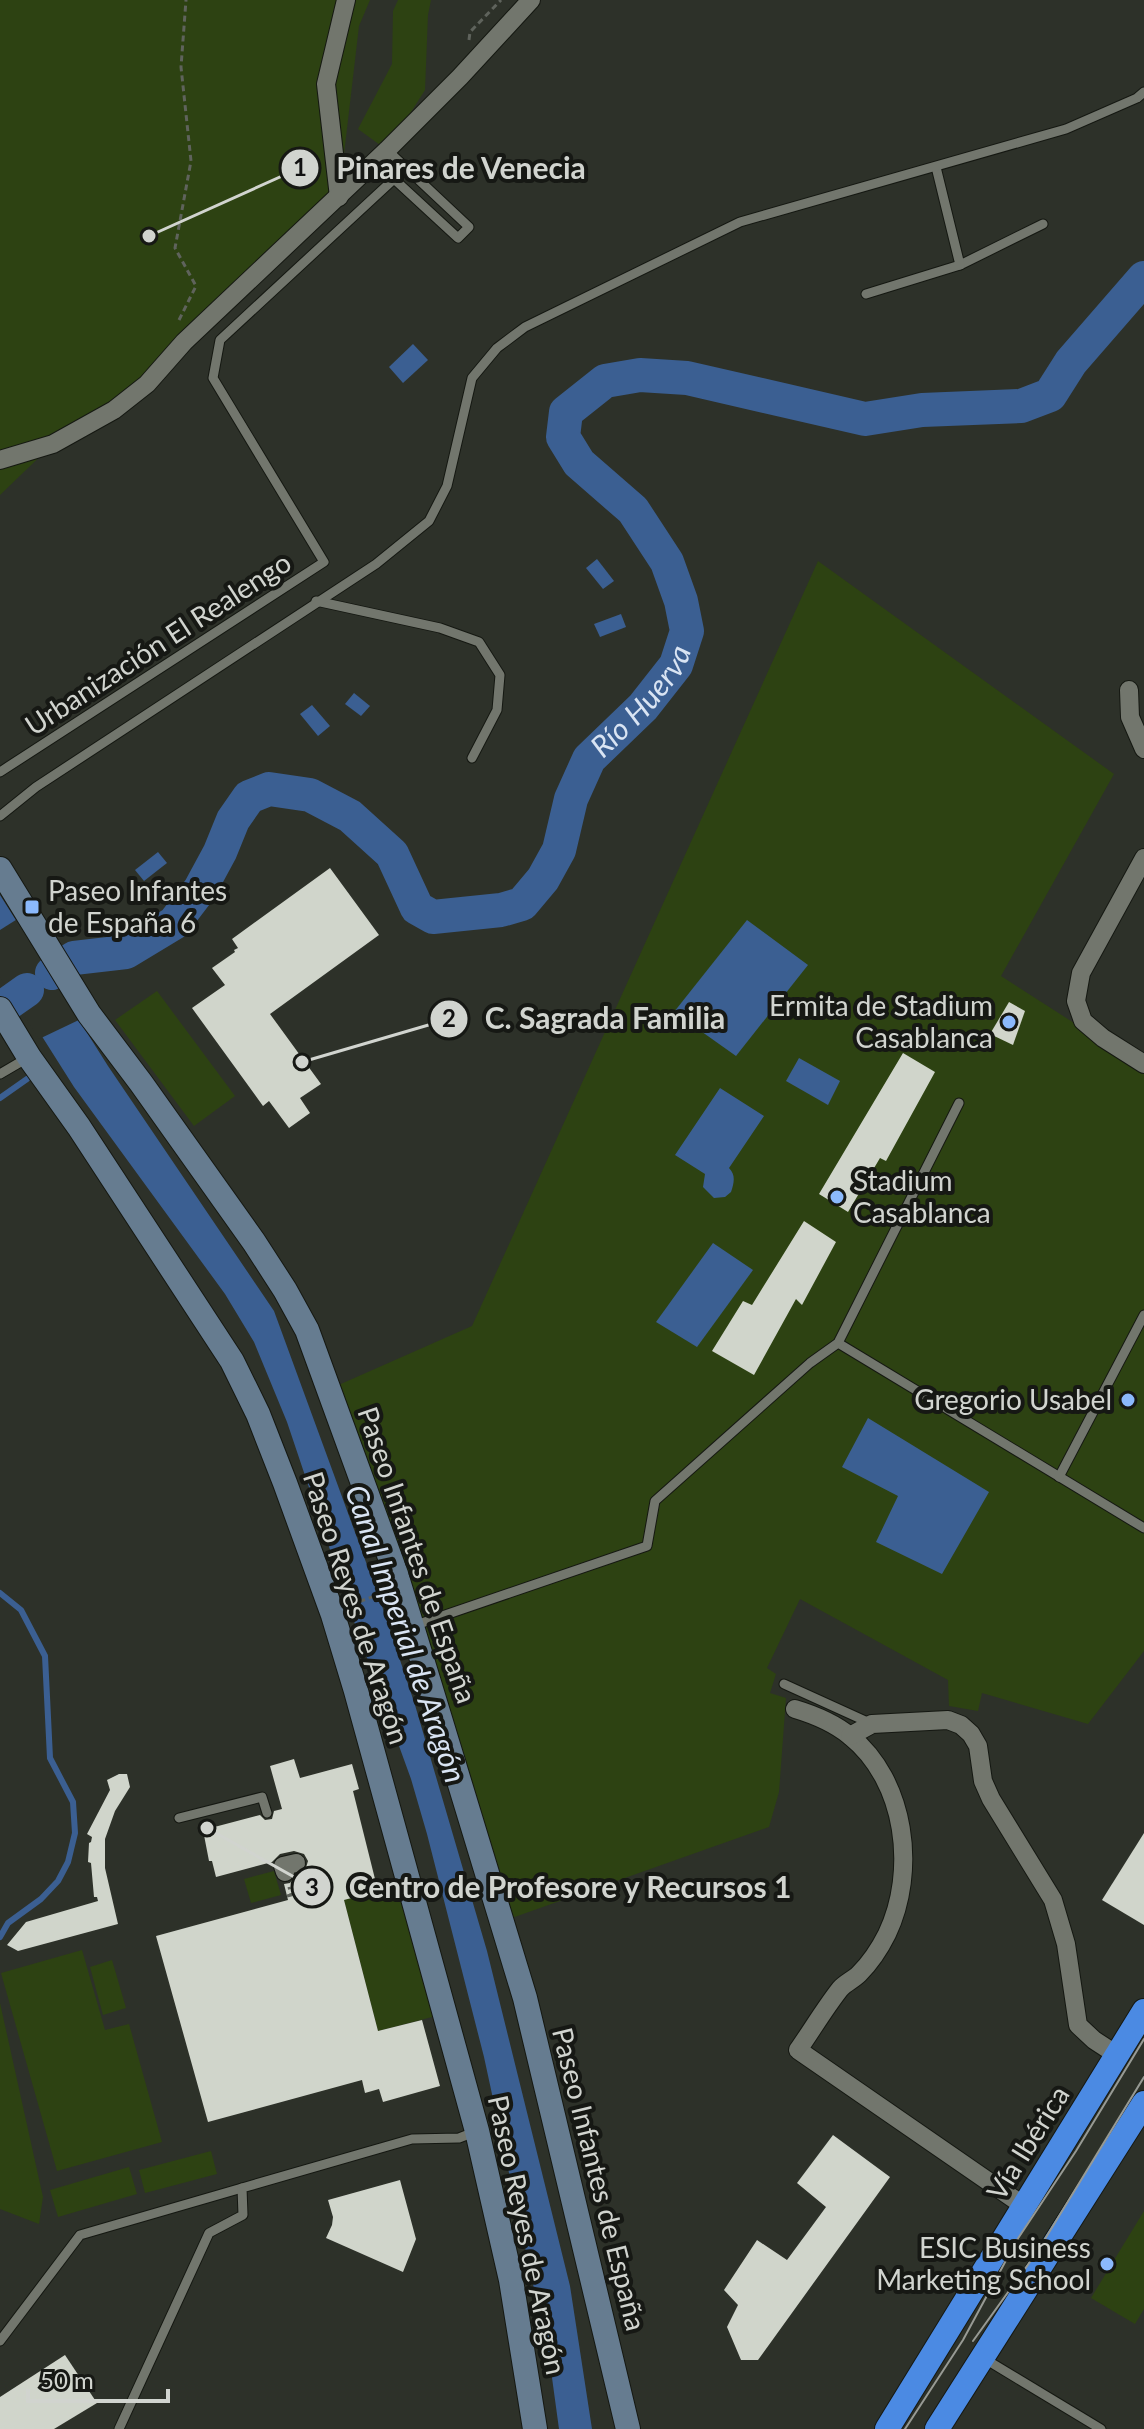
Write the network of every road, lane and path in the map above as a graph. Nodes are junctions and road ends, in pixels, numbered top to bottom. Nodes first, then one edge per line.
1 (186, 0) edge
2 (346, 0) edge
3 (531, 0) edge
4 (1144, 92) edge
5 (387, 150) junction
6 (936, 167) junction
7 (339, 197) junction
8 (1043, 224) dead end
9 (960, 265) junction
10 (866, 294) dead end
11 (177, 323) dead end
12 (0, 460) edge
13 (316, 601) junction
14 (1129, 690) dead end
15 (1144, 749) edge
16 (472, 758) dead end
17 (0, 772) edge
18 (0, 816) edge
19 (1144, 858) edge
20 (0, 869) edge
21 (0, 1009) edge
22 (29, 1052) junction
23 (1144, 1064) edge
24 (0, 1074) edge
25 (959, 1103) dead end
26 (1144, 1315) edge
27 (838, 1343) junction
28 (1059, 1477) junction
29 (1144, 1528) edge
30 (382, 1594) dead end
31 (348, 1606) dead end
32 (413, 1626) junction
33 (784, 1684) dead end
34 (795, 1709) dead end
35 (872, 1724) junction
36 (850, 1736) junction
37 (267, 1813) dead end
38 (179, 1818) dead end
39 (1144, 2011) edge
40 (1117, 2055) junction
41 (1144, 2103) edge
42 (477, 2131) junction
43 (242, 2188) junction
44 (1024, 2206) junction
45 (0, 2341) edge
46 (982, 2357) junction
47 (119, 2429) edge
48 (535, 2429) edge
49 (628, 2429) edge
50 (887, 2429) edge
51 (937, 2429) edge
52 (1101, 2429) edge

1 - 11 path
2 - 7 street
3 - 5 street
4 - 6 lane
5 - 7 street
5 - 17 lane, Urbanización El Realengo
6 - 9 lane
6 - 13 lane
7 - 12 street
8 - 9 lane
9 - 10 lane
13 - 16 lane
13 - 18 lane
14 - 15 street
19 - 23 street
20 - 32 street, Paseo Infantes de España
21 - 22 street, Paseo Reyes de Aragón
22 - 24 lane
22 - 42 street, Paseo Reyes de Aragón
25 - 27 lane
26 - 28 lane
27 - 28 lane
27 - 32 lane
28 - 29 lane
30 - 31 path
32 - 49 street, Paseo Infantes de España
33 - 35 lane
34 - 36 street
35 - 36 street
35 - 40 street
36 - 44 street
37 - 38 lane
39 - 40 highway, Vía Ibérica
40 - 44 highway, Vía Ibérica
41 - 46 highway
42 - 43 lane
42 - 48 street, Paseo Reyes de Aragón
43 - 45 lane
43 - 47 lane
44 - 50 highway, Vía Ibérica
46 - 51 highway
46 - 52 lane

